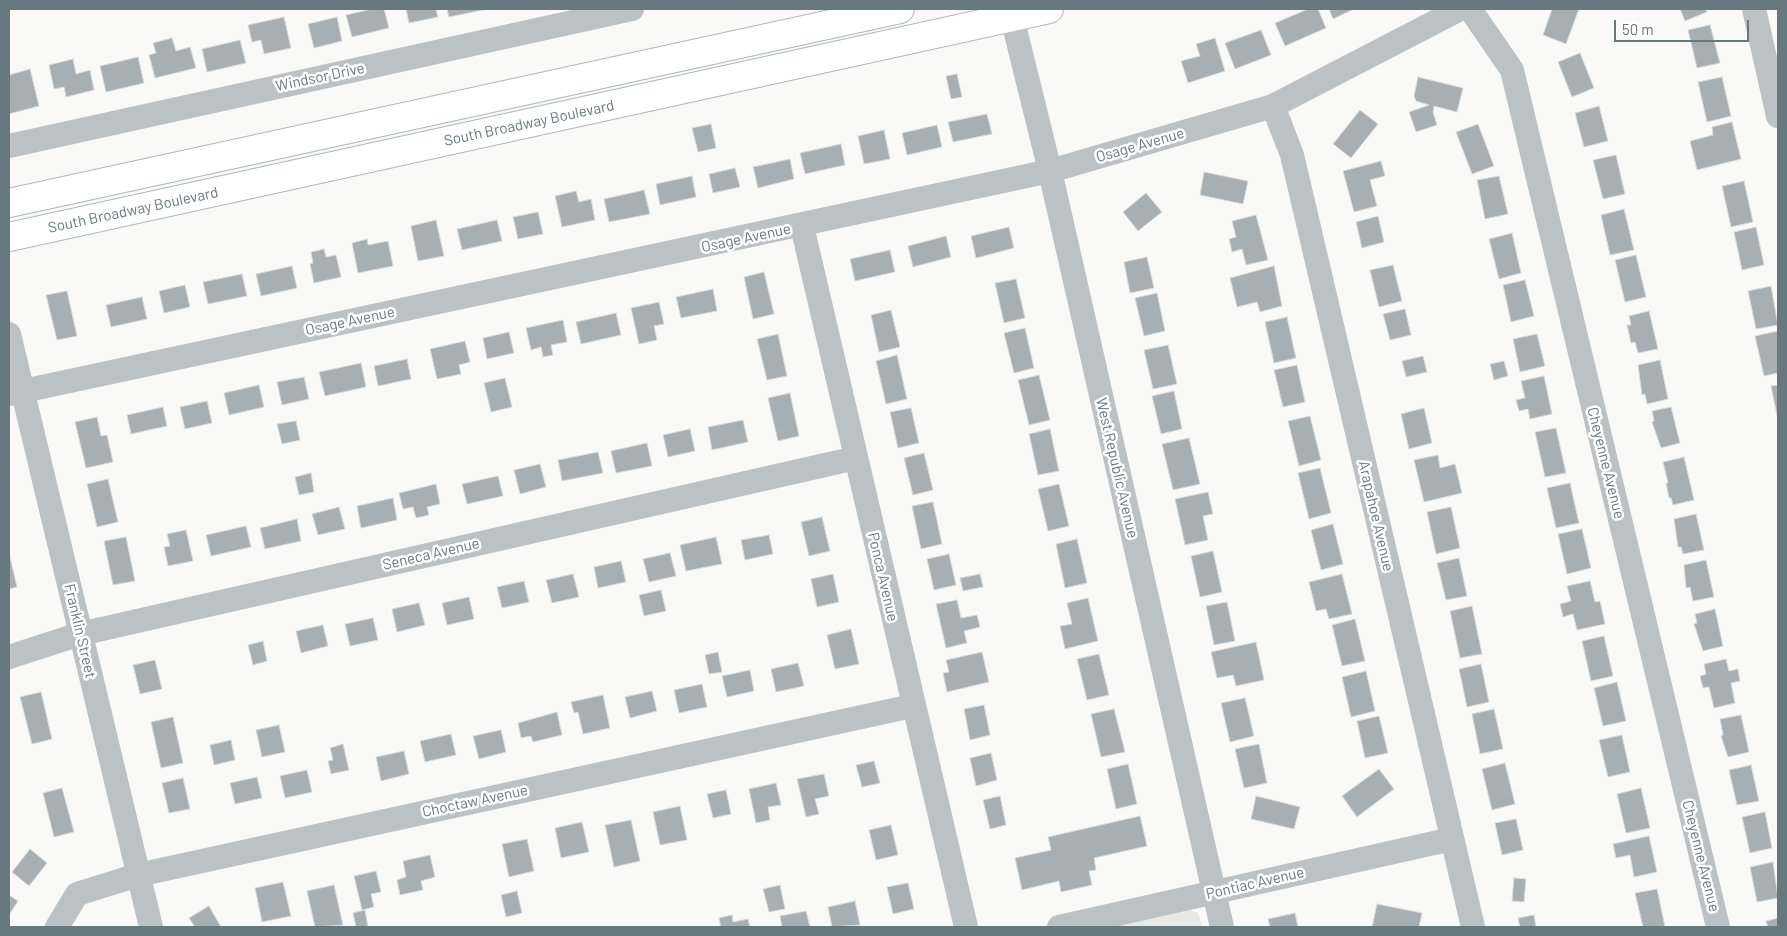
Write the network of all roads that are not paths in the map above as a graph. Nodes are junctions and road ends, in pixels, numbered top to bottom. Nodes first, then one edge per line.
1 (632, 9) edge
2 (900, 9) edge
3 (1049, 9) edge
4 (1460, 9) edge
5 (1470, 9) edge
6 (1754, 9) edge
7 (1011, 13) edge
8 (1273, 106) junction
9 (1778, 116) edge
10 (9, 146) edge
11 (1050, 172) junction
12 (9, 203) edge
13 (802, 226) junction
14 (9, 237) edge
15 (9, 334) edge
16 (16, 392) edge
17 (856, 458) junction
18 (80, 634) junction
19 (9, 657) edge
20 (912, 706) junction
21 (1452, 839) junction
22 (138, 875) junction
23 (1214, 892) junction
24 (57, 927) edge
25 (151, 927) edge
26 (966, 927) edge
27 (1059, 927) edge
28 (1222, 927) edge
29 (1473, 927) edge
30 (1718, 927) edge

1 - 10 street, Windsor Drive
2 - 12 main road
3 - 7 main road, South Broadway Boulevard
4 - 8 street, Osage Avenue
5 - 30 street, Cheyenne Avenue
6 - 9 street
7 - 11 street, West Republic Avenue
7 - 14 main road, South Broadway Boulevard
8 - 11 street, Osage Avenue
8 - 21 street, Arapahoe Avenue
11 - 13 street, Osage Avenue
11 - 23 street, West Republic Avenue
13 - 16 street, Osage Avenue
13 - 17 street, Ponca Avenue
15 - 16 street, Franklin Street
16 - 18 street, Franklin Street
17 - 18 street, Seneca Avenue
17 - 20 street, Ponca Avenue
18 - 19 street, Seneca Avenue
18 - 22 street, Franklin Street
20 - 22 street, Choctaw Avenue
20 - 26 street, Ponca Avenue
21 - 23 street, Pontiac Avenue
21 - 29 street, Arapahoe Avenue
22 - 24 street, Choctaw Avenue
22 - 25 street, Franklin Street
23 - 27 street, Pontiac Avenue
23 - 28 street, West Republic Avenue

